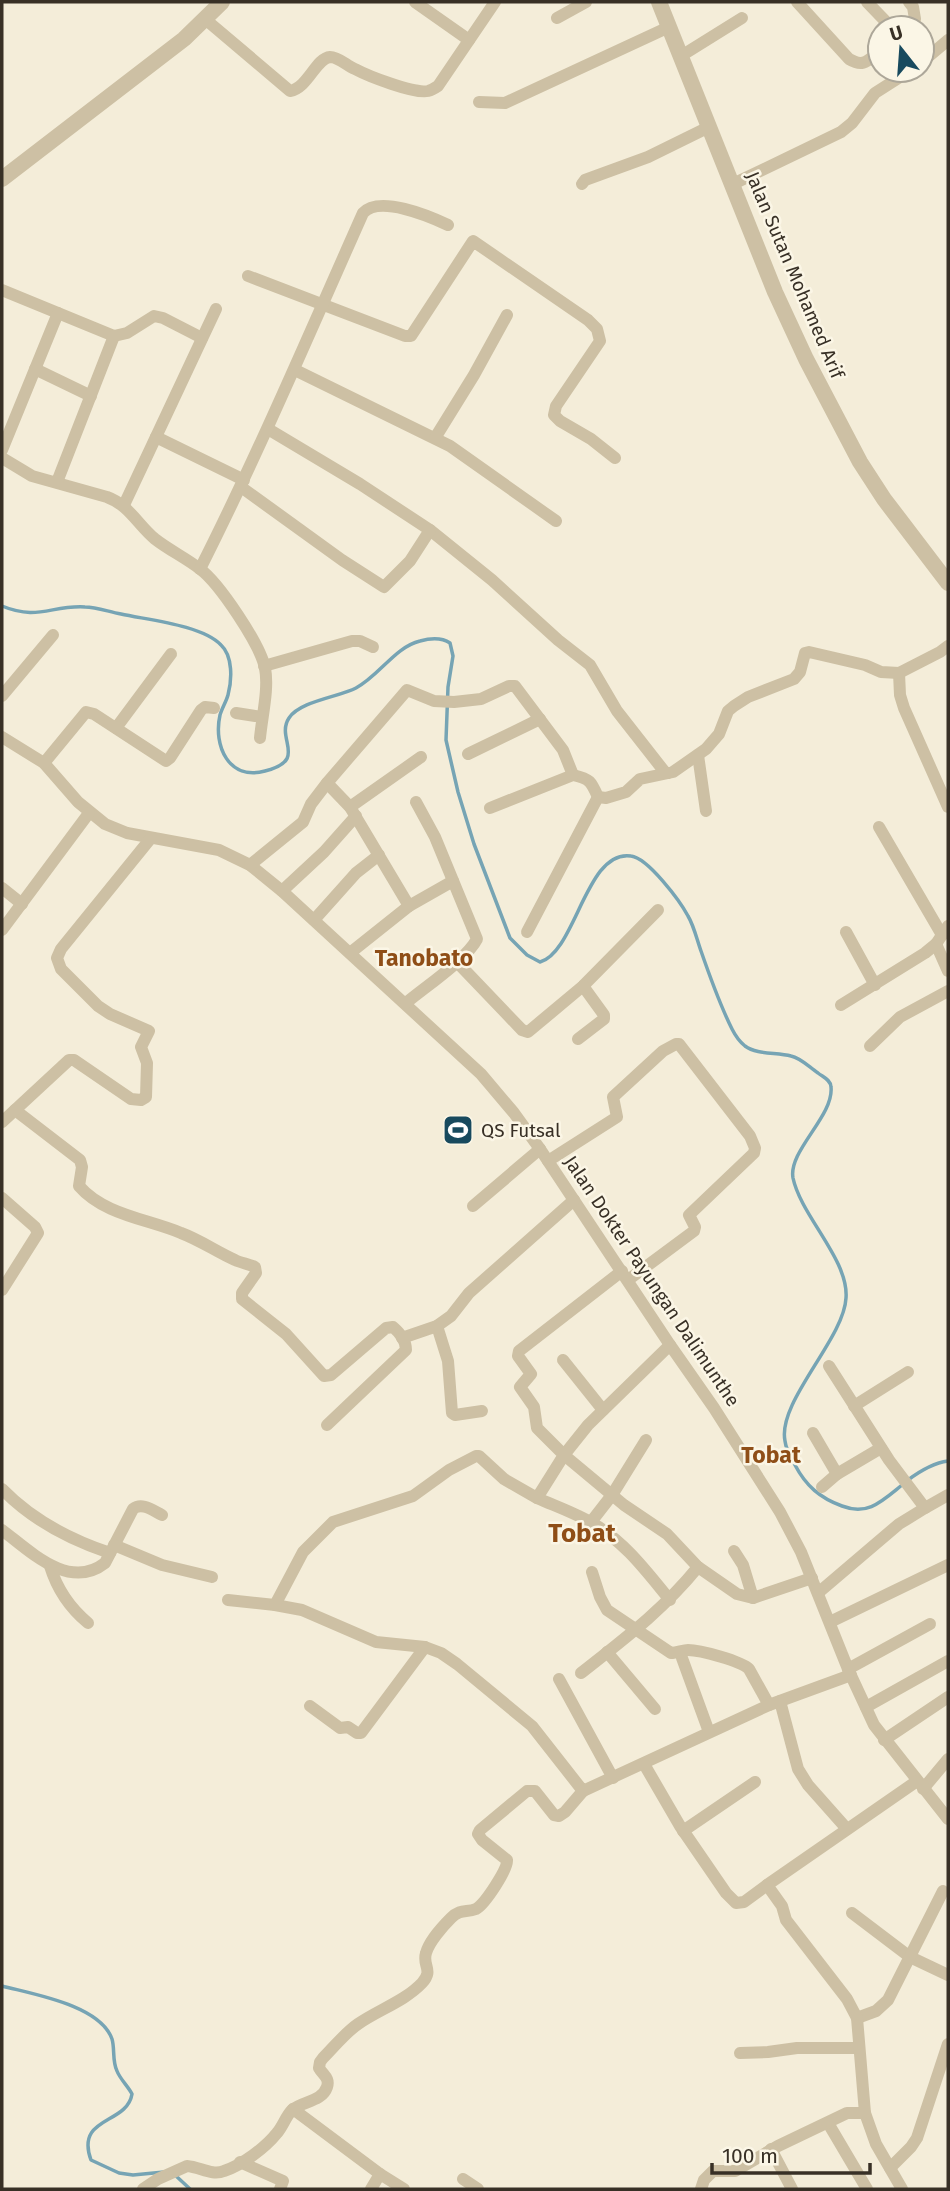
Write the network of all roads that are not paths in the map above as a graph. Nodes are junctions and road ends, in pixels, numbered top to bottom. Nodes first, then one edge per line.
1 (222, 2) edge
2 (415, 2) edge
3 (495, 2) edge
4 (586, 2) edge
5 (659, 2) edge
6 (797, 2) edge
7 (557, 18) dead end
8 (742, 18) dead end
9 (205, 19) junction
10 (669, 27) junction
11 (469, 40) junction
12 (681, 56) junction
13 (866, 62) edge
14 (890, 84) edge
15 (479, 102) dead end
16 (709, 127) junction
17 (2, 179) edge
18 (582, 184) dead end
19 (733, 184) junction
20 (448, 225) dead end
21 (248, 276) dead end
22 (2, 290) edge
23 (323, 304) junction
24 (216, 309) dead end
25 (58, 313) junction
26 (507, 315) dead end
27 (114, 337) junction
28 (202, 338) junction
29 (35, 369) junction
30 (295, 370) junction
31 (91, 396) junction
32 (268, 429) junction
33 (156, 437) junction
34 (435, 438) junction
35 (2, 450) edge
36 (2, 458) edge
37 (615, 458) dead end
38 (57, 482) junction
39 (242, 484) junction
40 (124, 505) junction
41 (556, 521) dead end
42 (430, 530) junction
43 (200, 569) junction
44 (948, 583) edge
45 (52, 635) dead end
46 (948, 646) edge
47 (373, 648) dead end
48 (171, 654) dead end
49 (264, 666) junction
50 (899, 673) junction
51 (2, 696) edge
52 (214, 708) dead end
53 (236, 713) dead end
54 (262, 717) junction
55 (540, 719) junction
56 (116, 728) junction
57 (2, 737) edge
58 (260, 738) dead end
59 (468, 754) dead end
60 (698, 755) junction
61 (421, 757) dead end
62 (44, 763) junction
63 (668, 773) junction
64 (573, 775) junction
65 (327, 783) junction
66 (598, 797) junction
67 (416, 802) dead end
68 (948, 807) edge
69 (490, 808) dead end
70 (353, 811) junction
71 (706, 811) dead end
72 (89, 813) junction
73 (879, 827) dead end
74 (151, 838) junction
75 (379, 855) junction
76 (250, 865) junction
77 (453, 881) junction
78 (2, 888) edge
79 (282, 891) junction
80 (22, 904) junction
81 (408, 906) junction
82 (658, 910) dead end
83 (314, 920) junction
84 (2, 930) edge
85 (527, 932) dead end
86 (846, 932) dead end
87 (942, 935) edge
88 (351, 953) junction
89 (456, 961) junction
90 (948, 971) edge
91 (875, 985) junction
92 (583, 986) junction
93 (948, 991) edge
94 (406, 1003) junction
95 (841, 1005) dead end
96 (579, 1039) dead end
97 (870, 1046) dead end
98 (15, 1110) junction
99 (2, 1122) edge
100 (540, 1149) junction
101 (548, 1161) junction
102 (2, 1198) edge
103 (574, 1200) junction
104 (473, 1206) dead end
105 (7, 1268) edge
106 (625, 1276) junction
107 (2, 1290) edge
108 (437, 1326) junction
109 (402, 1338) junction
110 (670, 1345) junction
111 (563, 1360) dead end
112 (829, 1366) dead end
113 (908, 1372) dead end
114 (854, 1406) junction
115 (603, 1410) junction
116 (482, 1411) dead end
117 (327, 1425) dead end
118 (813, 1433) dead end
119 (646, 1440) dead end
120 (881, 1448) junction
121 (564, 1455) junction
122 (837, 1474) junction
123 (822, 1487) dead end
124 (2, 1489) edge
125 (612, 1495) junction
126 (948, 1495) edge
127 (537, 1498) junction
128 (925, 1508) junction
129 (162, 1515) dead end
130 (591, 1522) junction
131 (2, 1530) edge
132 (112, 1549) junction
133 (734, 1552) dead end
134 (948, 1565) edge
135 (50, 1566) junction
136 (698, 1567) junction
137 (592, 1572) dead end
138 (212, 1577) dead end
139 (812, 1578) junction
140 (818, 1593) junction
141 (752, 1598) junction
142 (228, 1600) dead end
143 (670, 1600) junction
144 (275, 1605) junction
145 (830, 1622) junction
146 (88, 1623) dead end
147 (930, 1625) dead end
148 (636, 1629) junction
149 (425, 1647) junction
150 (607, 1652) junction
151 (682, 1658) dead end
152 (948, 1661) edge
153 (849, 1672) junction
154 (581, 1673) dead end
155 (559, 1679) dead end
156 (948, 1697) edge
157 (775, 1703) junction
158 (310, 1706) dead end
159 (866, 1707) junction
160 (655, 1709) dead end
161 (709, 1732) junction
162 (884, 1740) junction
163 (948, 1759) edge
164 (644, 1765) junction
165 (613, 1778) junction
166 (755, 1782) dead end
167 (920, 1785) junction
168 (583, 1791) junction
169 (948, 1819) edge
170 (847, 1829) junction
171 (683, 1831) junction
172 (767, 1885) junction
173 (943, 1891) dead end
174 (852, 1913) dead end
175 (910, 1957) junction
176 (948, 1975) edge
177 (857, 2018) junction
178 (948, 2044) edge
179 (859, 2048) junction
180 (740, 2053) dead end
181 (293, 2109) junction
182 (865, 2113) junction
183 (828, 2123) junction
184 (771, 2149) junction
185 (240, 2162) junction
186 (890, 2168) junction
187 (380, 2174) junction
188 (463, 2179) dead end
189 (144, 2189) edge
190 (280, 2189) edge
191 (371, 2189) edge
192 (404, 2189) edge
193 (478, 2189) edge
194 (701, 2189) edge
195 (792, 2189) edge
196 (866, 2189) edge
197 (902, 2189) edge

1 - 9 street
2 - 11 street
3 - 11 street
4 - 7 street
5 - 10 street, Jalan Sutan Mohamed Arif
6 - 13 street
8 - 12 street
9 - 11 street
9 - 17 street
10 - 12 street, Jalan Sutan Mohamed Arif
10 - 15 street
12 - 16 street, Jalan Sutan Mohamed Arif
14 - 19 street
16 - 18 street
16 - 19 street, Jalan Sutan Mohamed Arif
19 - 44 street, Jalan Sutan Mohamed Arif
20 - 23 street
21 - 23 street
22 - 25 street
23 - 30 street
23 - 37 street
24 - 28 street
25 - 27 street
25 - 29 street
26 - 34 street
27 - 28 street
27 - 31 street
28 - 33 street
29 - 31 street
29 - 35 street
30 - 32 street
30 - 34 street
31 - 38 street
32 - 39 street
32 - 42 street
33 - 39 street
33 - 40 street
34 - 41 street
36 - 38 street
38 - 40 street
39 - 42 street
39 - 43 street
40 - 43 street
42 - 63 street
43 - 49 street
45 - 51 street
46 - 50 street
47 - 49 street
48 - 56 street
49 - 54 street
50 - 60 street
50 - 68 street
52 - 56 street
53 - 54 street
54 - 58 street
55 - 59 street
55 - 64 street
55 - 65 street
56 - 62 street
57 - 62 street, Jalan Dokter Payungan Dalimunthe
60 - 63 street
60 - 71 street
61 - 70 street
62 - 72 street, Jalan Dokter Payungan Dalimunthe
63 - 66 street
64 - 66 street
64 - 69 street
65 - 70 street
65 - 76 street
66 - 85 street
67 - 77 street
70 - 75 street
70 - 79 street
72 - 74 street, Jalan Dokter Payungan Dalimunthe
72 - 80 street
73 - 87 street
74 - 76 street, Jalan Dokter Payungan Dalimunthe
74 - 98 street
75 - 81 street
75 - 83 street
76 - 79 street, Jalan Dokter Payungan Dalimunthe
77 - 81 street
77 - 89 street
78 - 80 street
79 - 83 street, Jalan Dokter Payungan Dalimunthe
80 - 84 street
81 - 88 street
82 - 92 street
83 - 88 street, Jalan Dokter Payungan Dalimunthe
86 - 91 street
87 - 90 street
87 - 91 street
88 - 94 street, Jalan Dokter Payungan Dalimunthe
89 - 92 street
89 - 94 street
91 - 95 street
92 - 96 street
93 - 97 street
94 - 100 street, Jalan Dokter Payungan Dalimunthe
98 - 99 street
98 - 109 street
100 - 101 street, Jalan Dokter Payungan Dalimunthe
100 - 104 street
101 - 103 street, Jalan Dokter Payungan Dalimunthe
101 - 106 street
102 - 105 street
103 - 106 street, Jalan Dokter Payungan Dalimunthe
103 - 108 street
105 - 107 street
106 - 110 street, Jalan Dokter Payungan Dalimunthe
106 - 121 street
108 - 109 street
108 - 116 street
109 - 117 street
110 - 115 street
110 - 139 street, Jalan Dokter Payungan Dalimunthe
111 - 115 street
112 - 114 street
113 - 114 street
114 - 120 street
115 - 121 street
118 - 122 street
119 - 125 street
120 - 122 street
120 - 128 street
121 - 125 street
121 - 127 street
122 - 123 street
124 - 132 street
125 - 130 street
125 - 136 street
126 - 128 street
127 - 130 street
127 - 144 street
128 - 140 street
129 - 132 street
130 - 143 street
131 - 135 street
132 - 135 street
132 - 138 street
133 - 141 street
134 - 145 street
135 - 146 street
136 - 141 street
136 - 143 street
137 - 148 street
139 - 140 street, Jalan Dokter Payungan Dalimunthe
139 - 141 street
140 - 145 street, Jalan Dokter Payungan Dalimunthe
142 - 144 street
143 - 148 street
144 - 149 street
145 - 153 street, Jalan Dokter Payungan Dalimunthe
147 - 153 street
148 - 150 street
148 - 157 street
149 - 158 street
149 - 168 street
150 - 154 street
150 - 160 street
151 - 161 street
152 - 159 street
153 - 157 street
153 - 159 street, Jalan Dokter Payungan Dalimunthe
155 - 165 street
156 - 162 street
157 - 161 street
157 - 170 street
159 - 162 street, Jalan Dokter Payungan Dalimunthe
161 - 164 street
162 - 167 street, Jalan Dokter Payungan Dalimunthe
163 - 167 street
164 - 165 street
164 - 171 street
165 - 168 street
166 - 171 street
167 - 169 street, Jalan Dokter Payungan Dalimunthe
167 - 170 street
168 - 181 street
170 - 172 street
171 - 172 street
172 - 177 street
173 - 175 street
174 - 175 street
175 - 176 street
175 - 177 street
177 - 179 street
178 - 186 street
179 - 180 street
179 - 182 street
181 - 185 street
181 - 187 street
182 - 183 street
182 - 186 street
183 - 184 street
183 - 196 street
184 - 194 street
184 - 195 street
185 - 189 street
185 - 190 street
186 - 197 street
187 - 191 street
187 - 192 street
188 - 193 street

